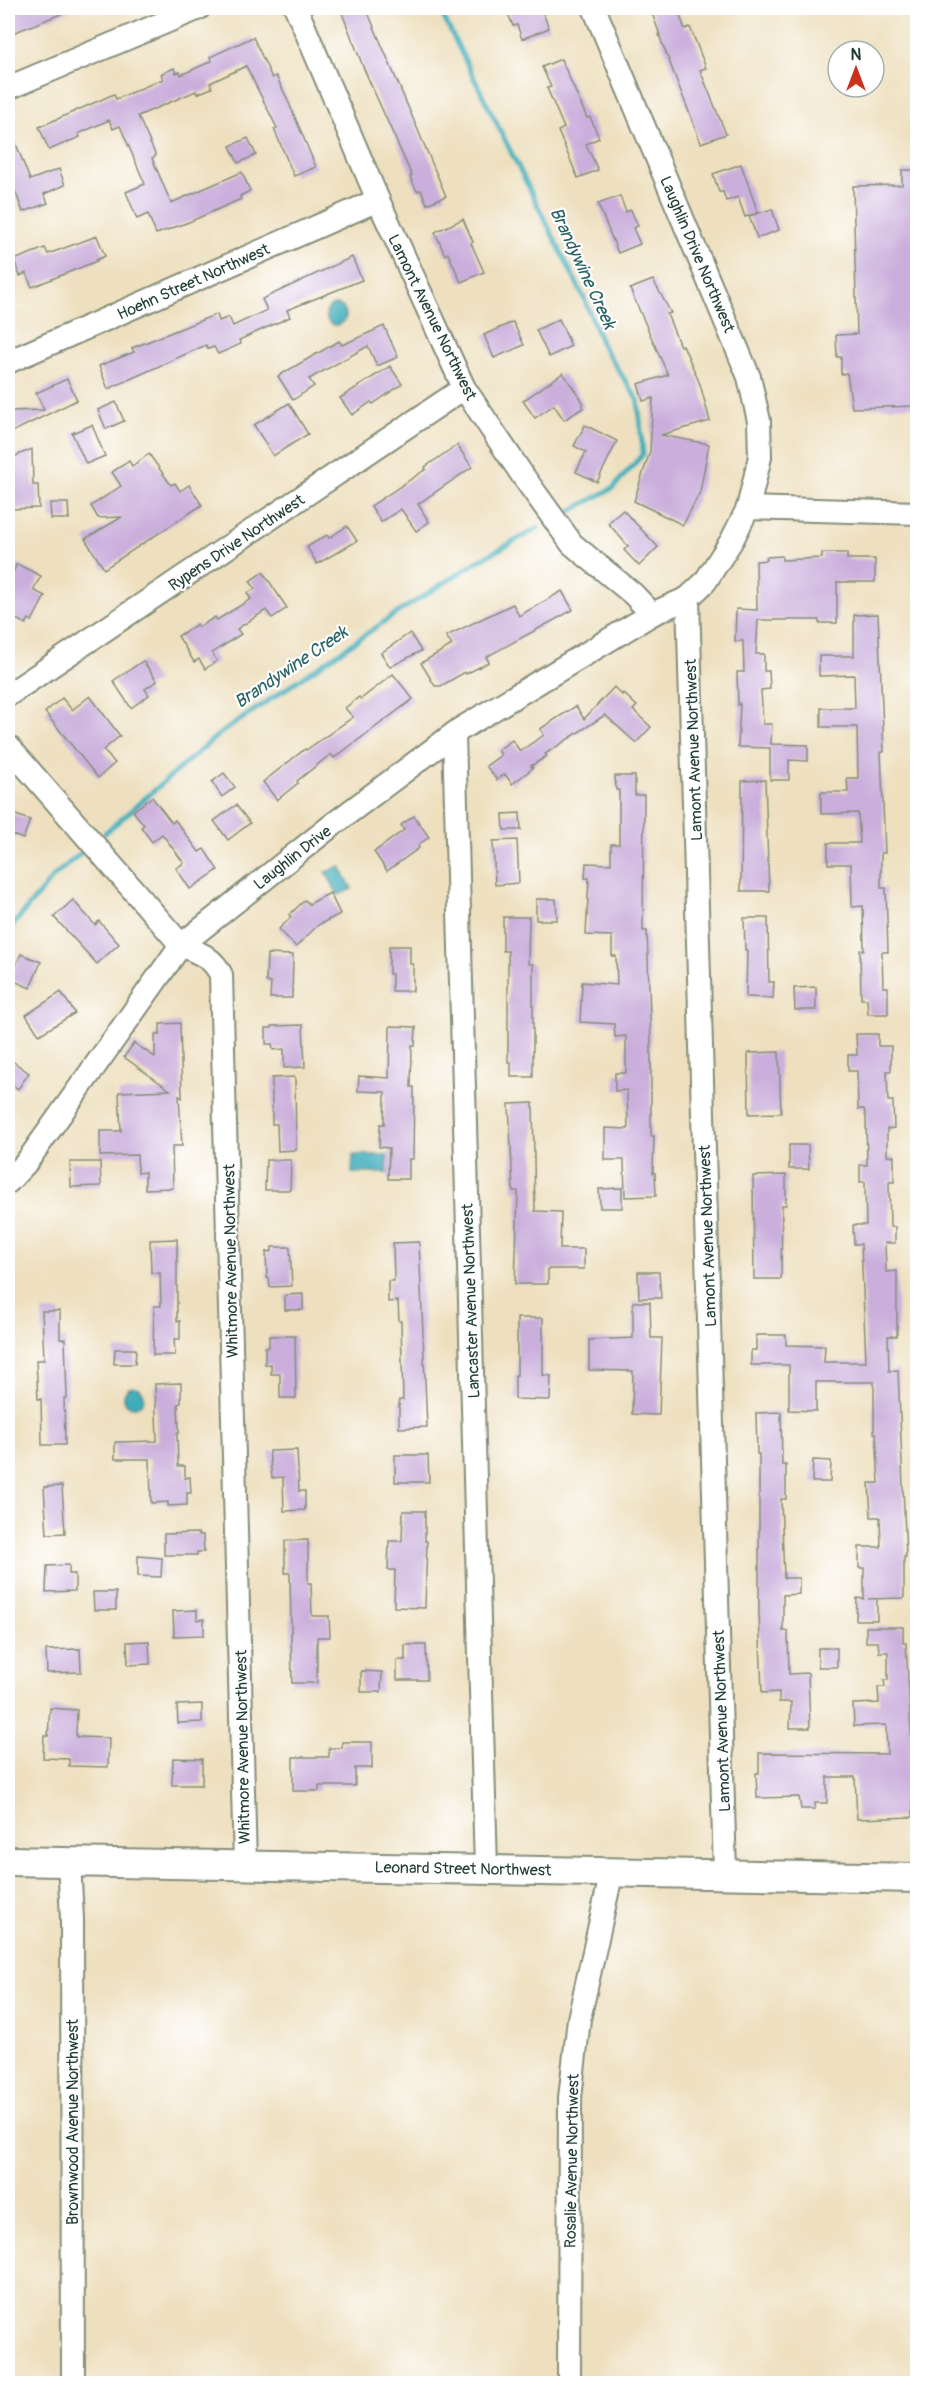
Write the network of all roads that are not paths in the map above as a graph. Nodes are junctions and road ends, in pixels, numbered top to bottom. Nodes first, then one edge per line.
1 (199, 8) edge
2 (296, 8) edge
3 (594, 8) edge
4 (8, 88) edge
5 (378, 200) junction
6 (8, 362) edge
7 (464, 388) junction
8 (748, 508) junction
9 (918, 513) edge
10 (688, 598) junction
11 (652, 614) junction
12 (8, 695) edge
13 (454, 734) junction
14 (8, 746) edge
15 (181, 945) junction
16 (8, 1182) edge
17 (8, 1861) edge
18 (69, 1861) junction
19 (245, 1864) junction
20 (486, 1868) junction
21 (612, 1871) junction
22 (725, 1873) junction
23 (918, 1878) edge
24 (73, 2384) edge
25 (570, 2384) edge

1 - 4 street
2 - 5 street, Lamont Avenue Northwest
3 - 8 street, Laughlin Drive Northwest
5 - 6 street, Hoehn Street Northwest
5 - 7 street, Lamont Avenue Northwest
7 - 11 street, Lamont Avenue Northwest
7 - 12 street, Rypens Drive Northwest
8 - 9 street
8 - 10 street
10 - 11 street
10 - 22 street, Lamont Avenue Northwest
11 - 13 street, Laughlin Drive
13 - 15 street, Laughlin Drive
13 - 20 street, Lancaster Avenue Northwest
14 - 15 street, Whitmore Avenue Northwest
15 - 16 street, Laughlin Drive
15 - 19 street, Whitmore Avenue Northwest
17 - 18 main road, Leonard Street Northwest
18 - 19 main road, Leonard Street Northwest
18 - 24 street, Brownwood Avenue Northwest
19 - 20 main road, Leonard Street Northwest
20 - 21 main road, Leonard Street Northwest
21 - 22 main road, Leonard Street Northwest
21 - 25 street, Rosalie Avenue Northwest
22 - 23 main road, Leonard Street Northwest

